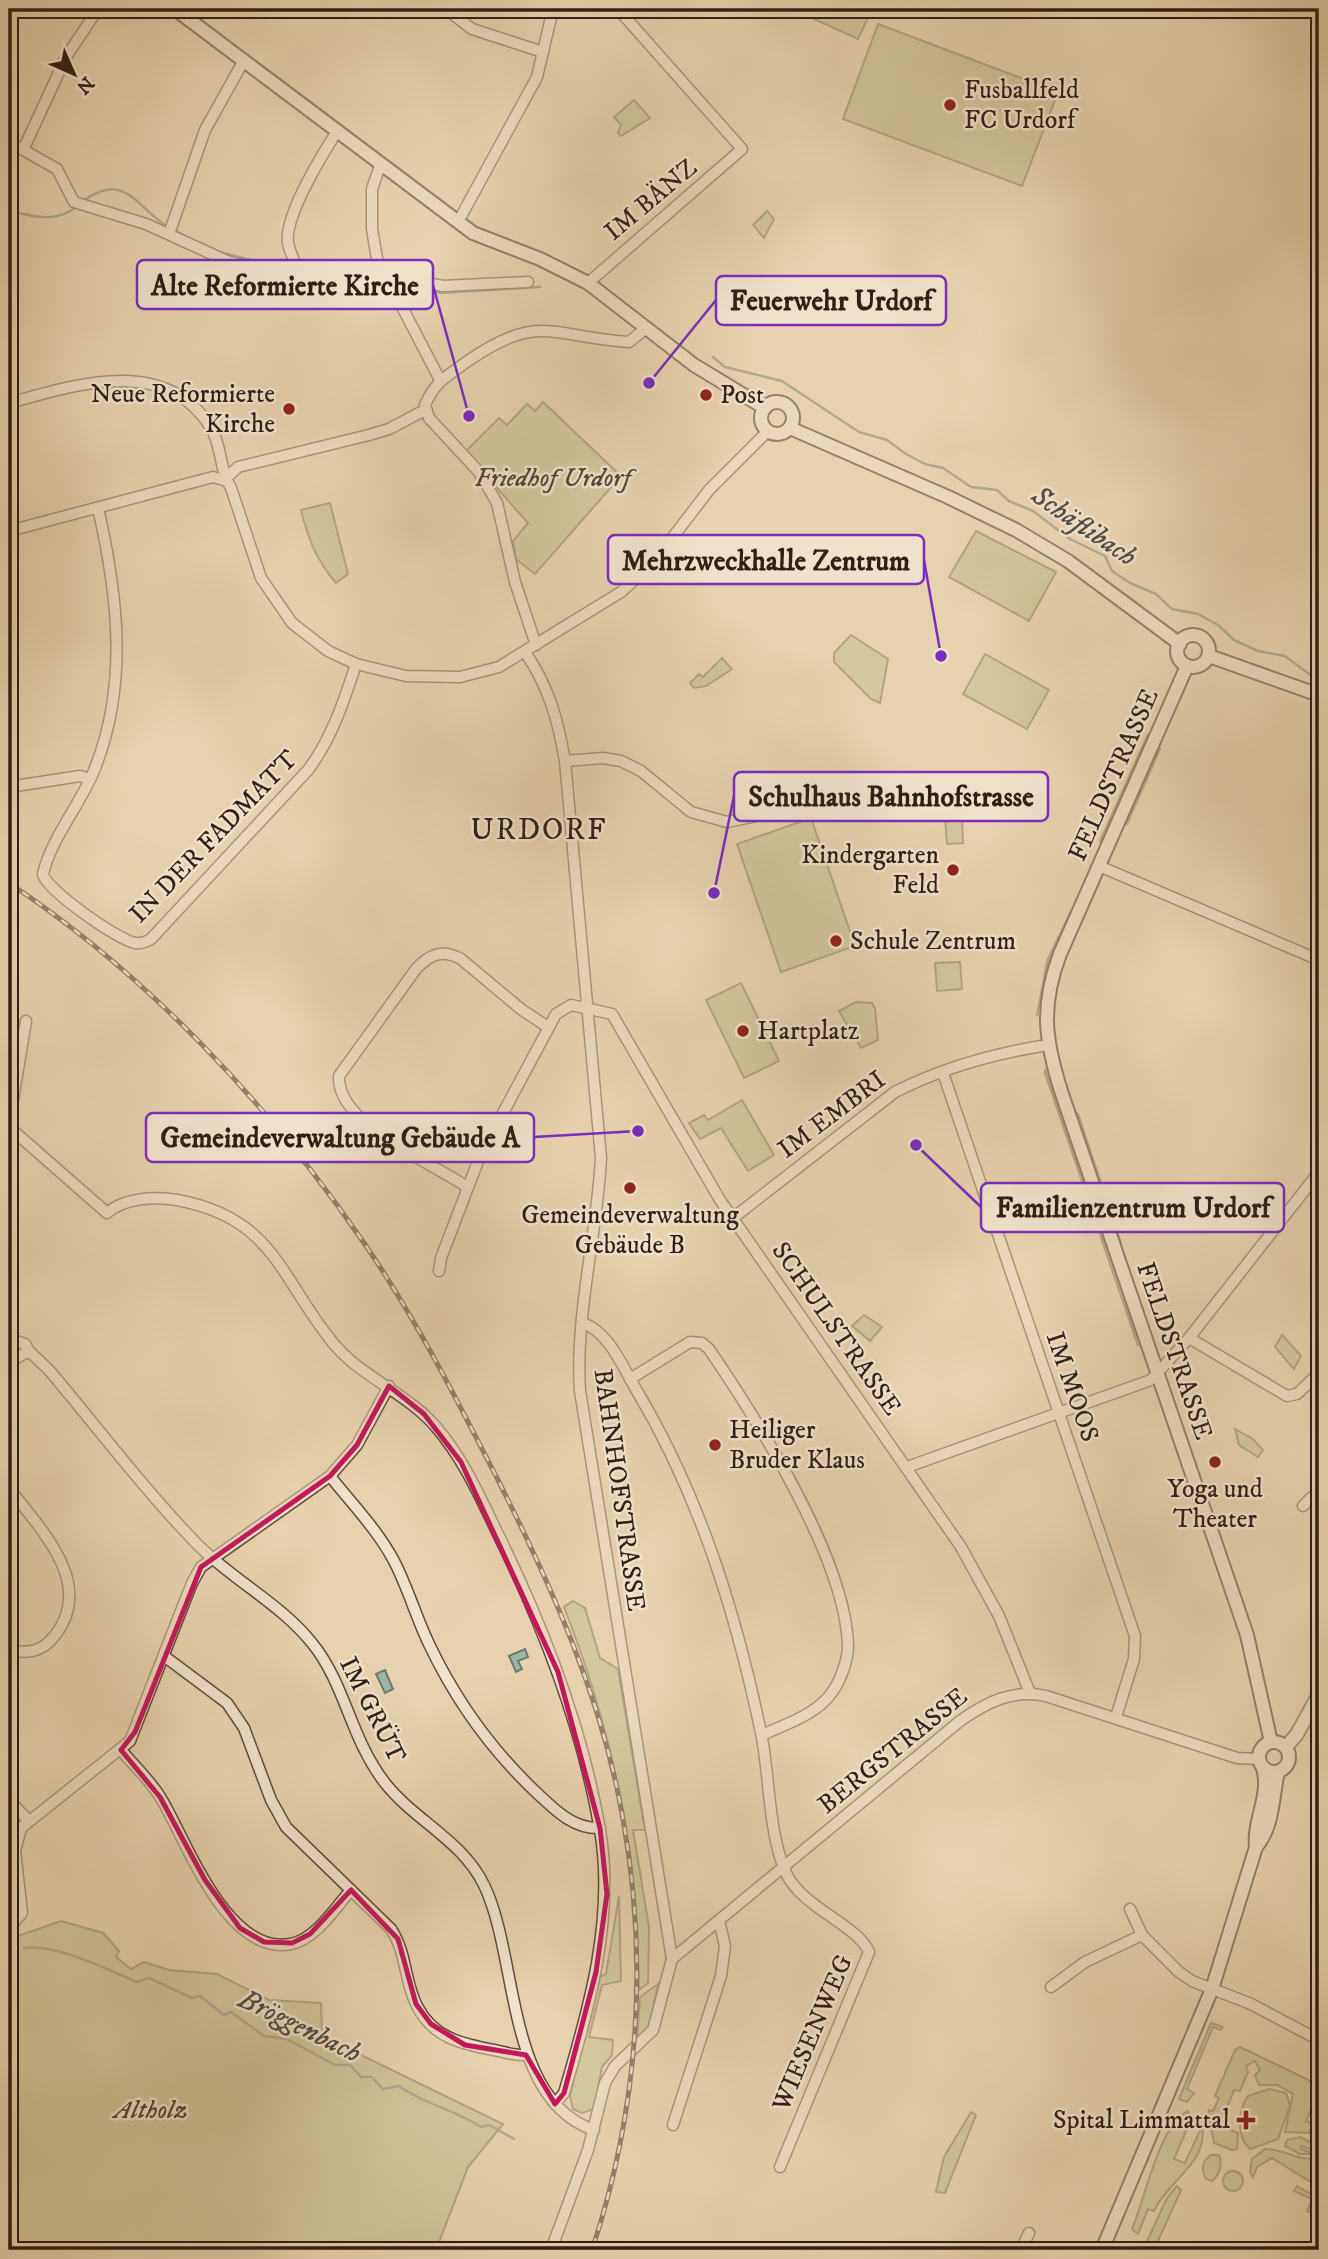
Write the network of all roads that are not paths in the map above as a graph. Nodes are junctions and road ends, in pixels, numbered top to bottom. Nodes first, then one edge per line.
1 (98, 9) edge
2 (175, 9) edge
3 (446, 9) edge
4 (553, 9) edge
5 (618, 9) edge
6 (543, 52) junction
7 (243, 62) junction
8 (336, 133) junction
9 (9, 142) edge
10 (24, 148) junction
11 (380, 166) junction
12 (458, 222) junction
13 (171, 230) junction
14 (297, 271) junction
15 (383, 275) junction
16 (528, 282) dead end
17 (588, 283) junction
18 (645, 329) junction
19 (439, 379) junction
20 (9, 403) edge
21 (765, 408) junction
22 (425, 410) junction
23 (790, 428) junction
24 (768, 431) junction
25 (224, 480) junction
26 (98, 508) junction
27 (9, 531) edge
28 (1180, 644) junction
29 (536, 645) junction
30 (525, 652) junction
31 (1209, 656) junction
32 (356, 664) junction
33 (1187, 666) junction
34 (1319, 695) edge
35 (565, 761) junction
36 (90, 779) junction
37 (9, 787) edge
38 (843, 790) dead end
39 (1099, 866) junction
40 (1319, 960) edge
41 (588, 1007) junction
42 (26, 1021) dead end
43 (548, 1027) junction
44 (1048, 1045) junction
45 (943, 1073) junction
46 (9, 1125) edge
47 (1319, 1172) edge
48 (467, 1187) junction
49 (733, 1218) junction
50 (439, 1271) dead end
51 (583, 1323) junction
52 (1189, 1338) junction
53 (16, 1341) dead end
54 (29, 1352) junction
55 (9, 1362) edge
56 (1319, 1373) edge
57 (1158, 1374) junction
58 (630, 1379) junction
59 (389, 1386) junction
60 (1059, 1413) junction
61 (907, 1467) junction
62 (330, 1476) junction
63 (9, 1488) edge
64 (1319, 1498) edge
65 (1303, 1506) dead end
66 (211, 1557) junction
67 (9, 1650) edge
68 (164, 1656) junction
69 (1030, 1693) junction
70 (1319, 1694) edge
71 (1316, 1707) edge
72 (1116, 1717) junction
73 (762, 1735) junction
74 (1271, 1742) junction
75 (1286, 1747) junction
76 (121, 1750) junction
77 (1261, 1764) junction
78 (1278, 1772) junction
79 (9, 1800) edge
80 (28, 1819) junction
81 (600, 1828) junction
82 (1256, 1847) junction
83 (784, 1866) junction
84 (351, 1890) junction
85 (1130, 1909) dead end
86 (719, 1921) junction
87 (9, 1928) edge
88 (1142, 1936) junction
89 (672, 1959) junction
90 (1051, 1987) dead end
91 (1212, 1989) junction
92 (1319, 2040) edge
93 (526, 2055) junction
94 (555, 2104) junction
95 (673, 2125) dead end
96 (594, 2130) junction
97 (780, 2168) dead end
98 (1029, 2233) dead end
99 (551, 2250) edge
100 (1021, 2250) edge
101 (1102, 2250) edge

1 - 10 street
2 - 7 main road
3 - 6 street
4 - 6 street
5 - 17 street, IM BÄNZ
6 - 12 street
7 - 8 main road
7 - 13 street
8 - 11 main road
8 - 14 street
9 - 10 street
10 - 13 street
11 - 12 main road
11 - 15 street
12 - 17 main road
13 - 14 street
14 - 15 street
15 - 16 street
15 - 19 street
17 - 18 main road
18 - 19 street
18 - 21 main road
19 - 22 street
20 - 25 street
21 - 23 main road
21 - 24 main road
22 - 25 street
22 - 29 street
23 - 24 main road
23 - 28 main road
24 - 29 street
25 - 26 street
25 - 32 street
26 - 27 street
26 - 36 street, IN DER FADMATT
28 - 31 main road
28 - 33 main road
29 - 30 street
30 - 32 street
30 - 35 street, BAHNHOFSTRASSE
31 - 33 main road
31 - 34 main road
32 - 36 street, IN DER FADMATT
33 - 39 main road, FELDSTRASSE
35 - 38 street
35 - 41 street, BAHNHOFSTRASSE
36 - 37 street
39 - 40 street
39 - 44 main road, FELDSTRASSE
41 - 43 street
41 - 49 street, SCHULSTRASSE
41 - 51 street, BAHNHOFSTRASSE
42 - 46 street
43 - 48 street
43 - 48 street
44 - 45 street, IM EMBRI
44 - 57 main road, FELDSTRASSE
45 - 49 street, IM EMBRI
45 - 60 street, IM MOOS
46 - 59 street
47 - 52 street
48 - 50 street
49 - 61 street, SCHULSTRASSE
51 - 58 street
51 - 89 street, BAHNHOFSTRASSE
52 - 56 street
52 - 57 street
53 - 54 street, IM GRÜT
54 - 55 street
54 - 66 street, IM GRÜT
57 - 60 street
57 - 74 main road, FELDSTRASSE
58 - 73 street
58 - 73 street
59 - 62 street
59 - 81 street
60 - 61 street
60 - 72 street, IM MOOS
61 - 69 street, SCHULSTRASSE
62 - 66 street
62 - 81 street
63 - 67 street
64 - 65 street
66 - 68 street
66 - 93 street, IM GRÜT
68 - 76 street
68 - 84 street
69 - 72 street, BERGSTRASSE
69 - 83 street, BERGSTRASSE
70 - 71 main road
71 - 75 main road
72 - 77 street, BERGSTRASSE
73 - 83 street
74 - 75 main road
74 - 77 main road
75 - 78 main road
76 - 80 street
76 - 84 street
77 - 78 main road
77 - 82 main road
78 - 82 main road
79 - 80 street
80 - 87 street
81 - 94 street
82 - 91 main road
83 - 86 street, BERGSTRASSE
83 - 97 street, WIESENWEG
84 - 93 street
85 - 88 street
86 - 89 street, BERGSTRASSE
86 - 95 street
88 - 90 street
88 - 91 street
89 - 96 street, BAHNHOFSTRASSE
91 - 92 street
91 - 101 main road
93 - 94 street, IM GRÜT
94 - 96 street, IM GRÜT
96 - 99 street, BAHNHOFSTRASSE
98 - 100 street

